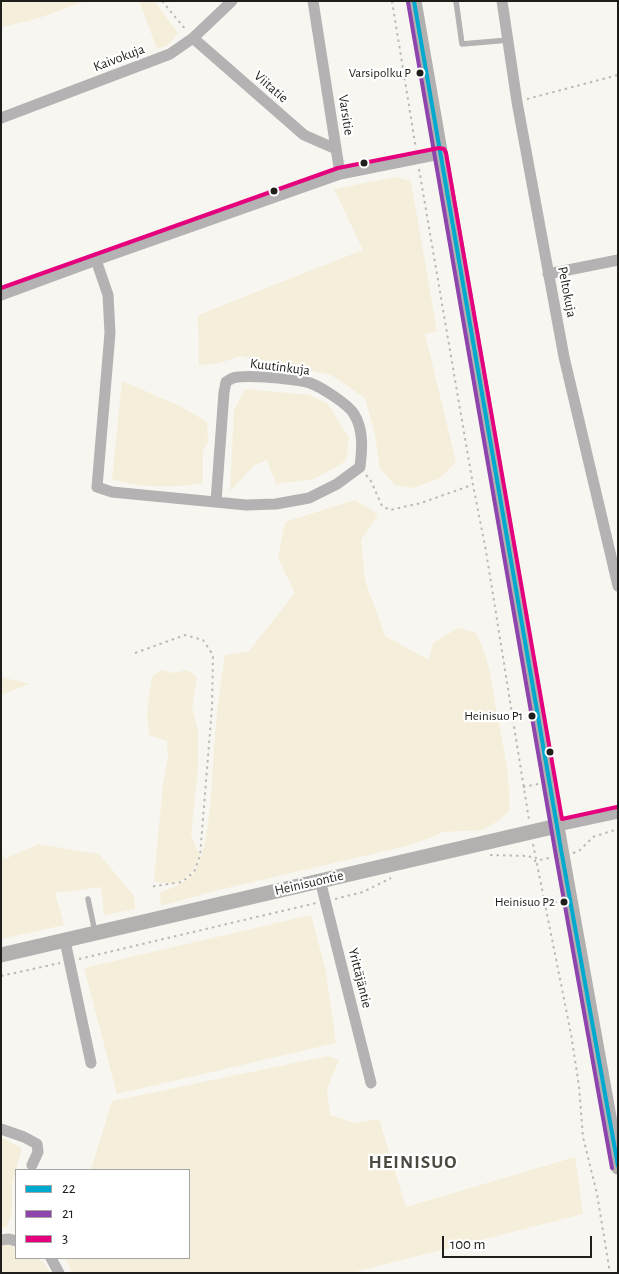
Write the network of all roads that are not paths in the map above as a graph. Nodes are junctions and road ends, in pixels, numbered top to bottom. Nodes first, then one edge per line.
1 (232, 1) edge
2 (313, 1) edge
3 (414, 1) edge
4 (456, 1) edge
5 (502, 1) edge
6 (193, 38) junction
7 (509, 40) junction
8 (1, 118) edge
9 (336, 149) junction
10 (440, 154) junction
11 (340, 174) junction
12 (96, 260) junction
13 (618, 260) edge
14 (548, 274) junction
15 (1, 295) edge
16 (216, 501) junction
17 (614, 554) edge
18 (618, 586) edge
19 (618, 813) edge
20 (557, 826) junction
21 (320, 880) junction
22 (88, 899) dead end
23 (96, 934) junction
24 (65, 941) junction
25 (1, 955) edge
26 (90, 1063) dead end
27 (371, 1083) dead end
28 (1, 1129) edge
29 (32, 1166) dead end
30 (618, 1167) edge
31 (1, 1240) edge
32 (15, 1241) edge
33 (52, 1259) edge
34 (59, 1273) edge

1 - 6 street, Kaivokuja
2 - 9 street, Varsitie
3 - 10 main road
4 - 7 lane
5 - 7 street, Peltokuja
6 - 8 street, Kaivokuja
6 - 9 street, Viitatie
7 - 14 street, Peltokuja
9 - 11 street, Varsitie
10 - 11 street
10 - 20 main road
11 - 12 street
12 - 15 street
12 - 16 street
13 - 14 street
14 - 17 street, Peltokuja
16 - 16 street, Kuutinkuja
17 - 18 street, Peltokuja
19 - 20 street, Heinisuontie
20 - 21 main road, Heinisuontie
20 - 30 main road
21 - 23 main road, Heinisuontie
21 - 27 street, Yrittäjäntie
22 - 23 lane
23 - 24 main road, Heinisuontie
24 - 25 main road, Heinisuontie
24 - 26 street
28 - 29 street
31 - 32 street
33 - 34 street

